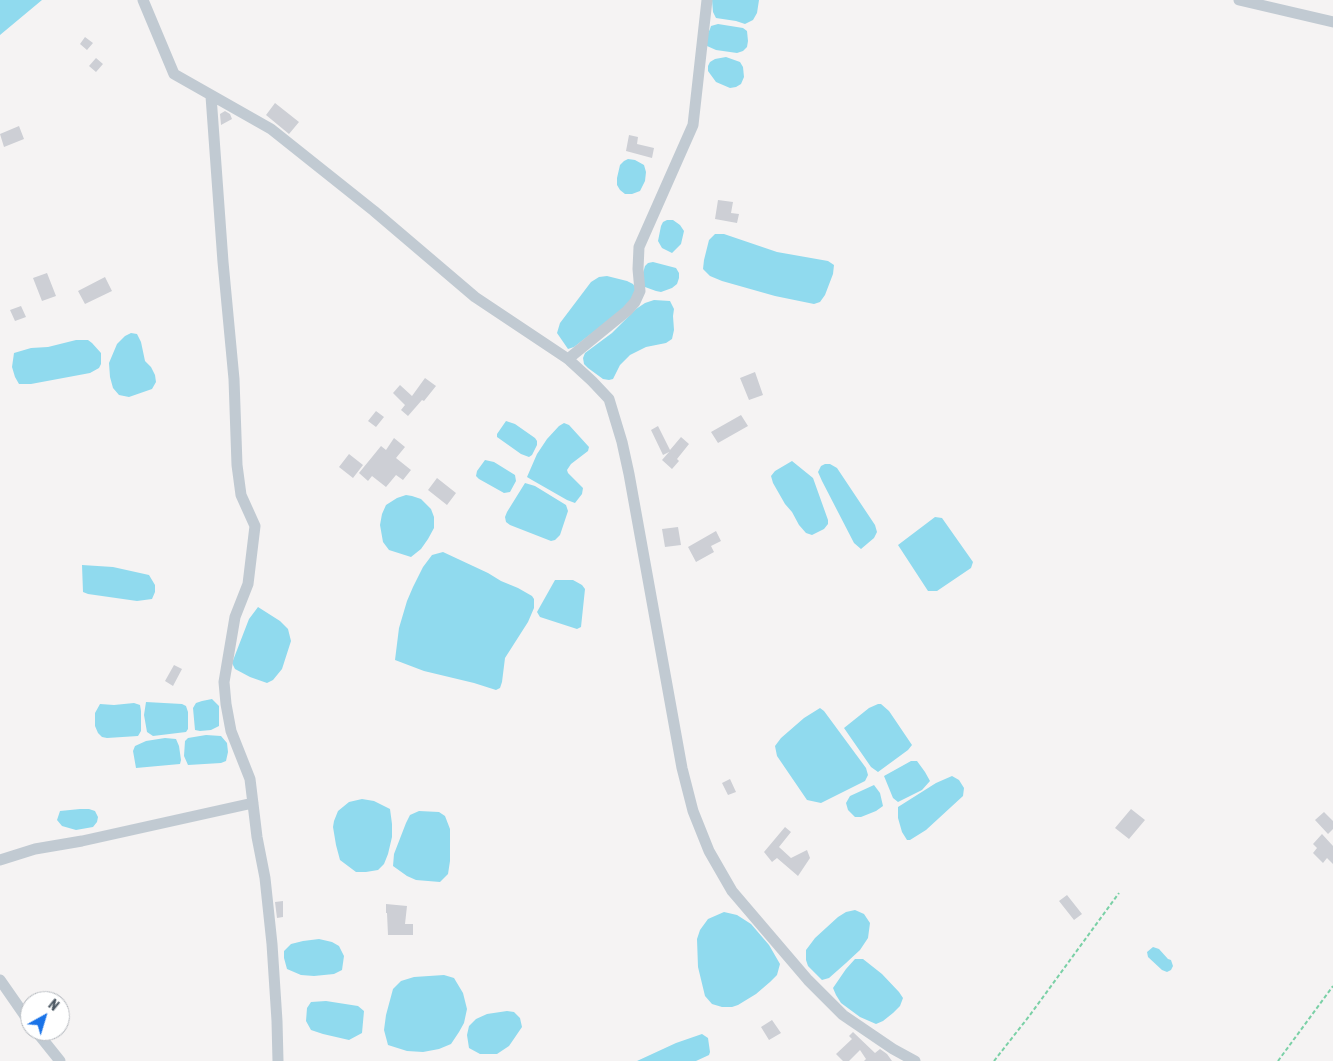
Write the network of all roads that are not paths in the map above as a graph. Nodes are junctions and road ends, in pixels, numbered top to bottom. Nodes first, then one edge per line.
1 (143, 0) edge
2 (707, 0) edge
3 (1239, 0) edge
4 (1333, 22) edge
5 (211, 96) junction
6 (568, 359) junction
7 (253, 803) junction
8 (0, 860) edge
9 (0, 980) edge
10 (20, 1009) edge
11 (44, 1041) edge
12 (900, 1053) junction
13 (60, 1061) edge
14 (278, 1061) edge
15 (889, 1061) edge
16 (915, 1061) edge

1 - 5 street
2 - 6 street
3 - 4 street
5 - 6 street
5 - 7 street
6 - 12 street
7 - 8 street
7 - 14 street
9 - 10 street
11 - 13 street
12 - 15 street
12 - 16 street

